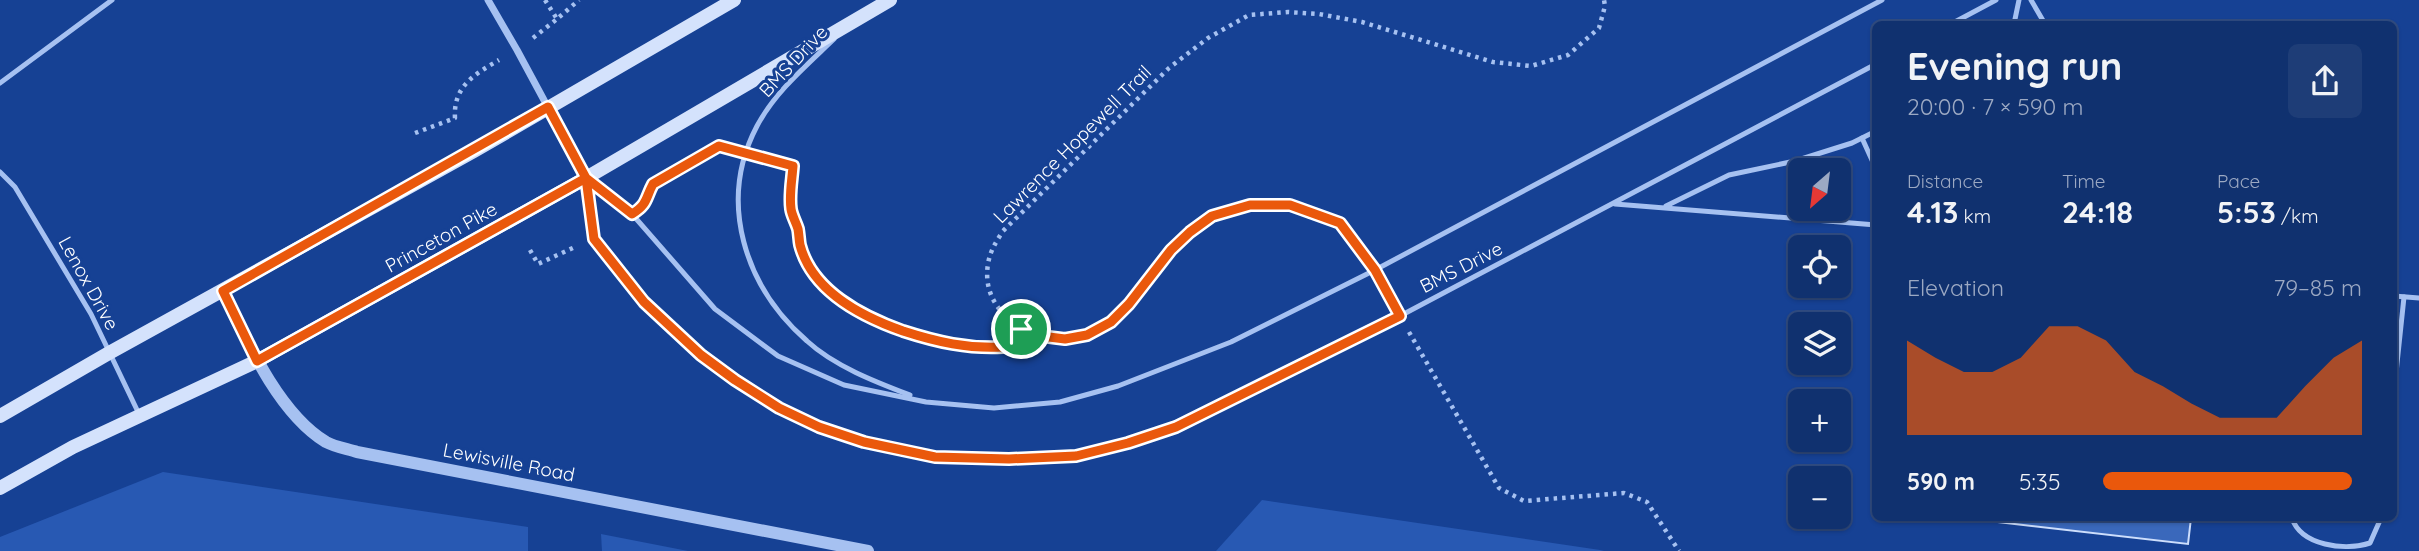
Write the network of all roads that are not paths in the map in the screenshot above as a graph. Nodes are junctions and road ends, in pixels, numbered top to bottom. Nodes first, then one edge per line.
1 (112, 0) edge
2 (488, 0) edge
3 (734, 0) edge
4 (890, 0) edge
5 (1882, 0) edge
6 (1996, 0) edge
7 (2019, 0) edge
8 (2031, 0) edge
9 (1957, 21) edge
10 (2015, 21) edge
11 (2043, 21) edge
12 (851, 23) junction
13 (1872, 66) edge
14 (0, 83) edge
15 (548, 107) junction
16 (1872, 133) edge
17 (1862, 138) junction
18 (1872, 160) edge
19 (0, 172) edge
20 (586, 178) junction
21 (1615, 204) junction
22 (1663, 207) junction
23 (1872, 225) edge
24 (223, 291) junction
25 (2397, 296) edge
26 (2404, 297) junction
27 (2419, 298) edge
28 (109, 353) junction
29 (257, 361) junction
30 (2397, 364) edge
31 (926, 402) junction
32 (140, 415) junction
33 (0, 416) edge
34 (0, 488) edge
35 (2293, 521) edge
36 (2380, 521) edge
37 (868, 551) edge

1 - 14 lane
2 - 15 street, BMS Drive
3 - 15 main road
4 - 12 main road, Princeton Pike
5 - 31 lane, BMS Drive
6 - 9 lane
7 - 10 lane
8 - 11 lane
12 - 20 main road, Princeton Pike
12 - 31 lane, BMS Drive
13 - 21 lane, BMS Drive
15 - 20 street, BMS Drive
15 - 24 main road
16 - 17 lane
17 - 18 lane
17 - 22 lane
19 - 28 lane, Lenox Drive
20 - 21 lane, BMS Drive
20 - 29 main road, Princeton Pike
20 - 31 lane, BMS Drive
21 - 22 lane
22 - 23 lane
24 - 28 main road
24 - 29 street, Lewisville Road
25 - 26 lane
26 - 27 lane
26 - 30 lane
28 - 32 lane, Lenox Drive
28 - 33 main road
29 - 32 main road, Princeton Pike
29 - 37 street, Lewisville Road
32 - 34 main road, Princeton Pike
35 - 36 lane

